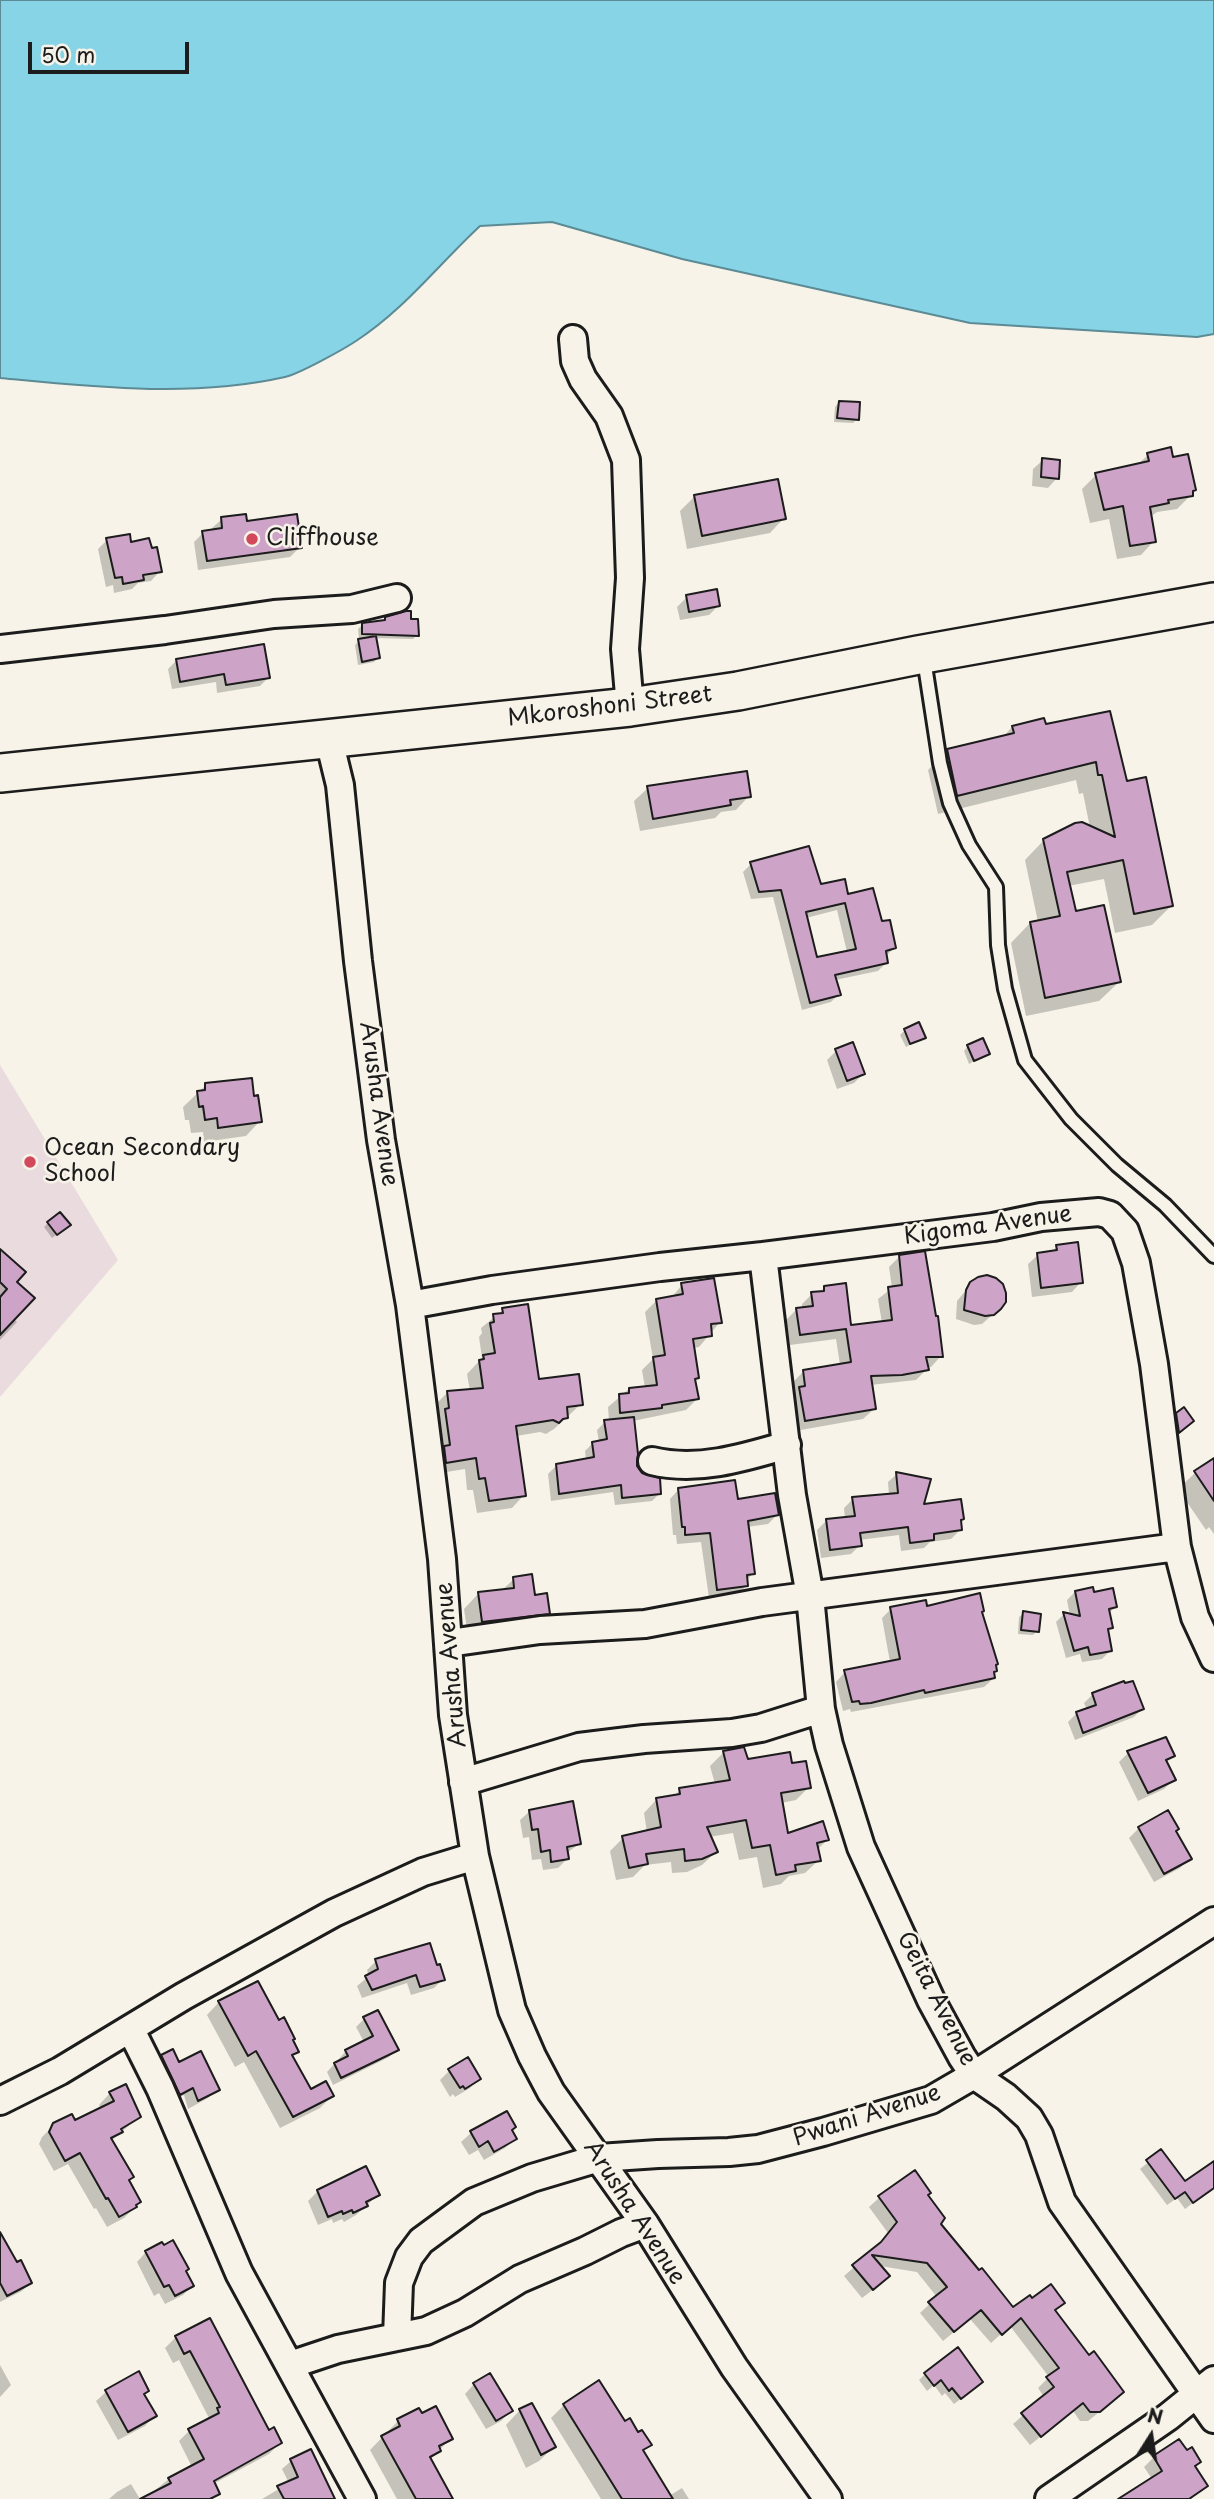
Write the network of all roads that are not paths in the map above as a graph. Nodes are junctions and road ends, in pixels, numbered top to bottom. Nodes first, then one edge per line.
1 (573, 339) dead end
2 (397, 598) dead end
3 (1214, 602) edge
4 (0, 649) edge
5 (918, 656) junction
6 (630, 708) junction
7 (329, 740) junction
8 (0, 773) edge
9 (763, 1256) junction
10 (1214, 1256) edge
11 (410, 1305) junction
12 (787, 1446) junction
13 (652, 1461) dead end
14 (1177, 1547) junction
15 (810, 1596) junction
16 (449, 1643) junction
17 (1214, 1658) edge
18 (821, 1709) junction
19 (463, 1782) junction
20 (475, 1856) junction
21 (1214, 1921) edge
22 (131, 2030) junction
23 (974, 2075) junction
24 (0, 2101) edge
25 (599, 2158) junction
26 (645, 2224) junction
27 (397, 2337) junction
28 (290, 2365) junction
29 (1205, 2388) edge
30 (1214, 2419) edge
31 (362, 2499) edge
32 (828, 2499) edge
33 (1049, 2499) edge

1 - 6 street
2 - 4 street
3 - 5 street, Mkoroshoni Street
5 - 6 street, Mkoroshoni Street
5 - 10 lane
6 - 7 street, Mkoroshoni Street
7 - 8 street, Mkoroshoni Street
7 - 11 street, Arusha Avenue
9 - 11 street, Kigoma Avenue
9 - 12 street, Geita Avenue
9 - 14 street, Kigoma Avenue
11 - 16 street, Arusha Avenue
12 - 13 street
12 - 15 street, Geita Avenue
14 - 15 street
14 - 17 street, Kigoma Avenue
15 - 16 street
15 - 18 street, Geita Avenue
16 - 19 street, Arusha Avenue
18 - 19 street
18 - 23 street, Geita Avenue
19 - 20 street, Arusha Avenue
20 - 22 street
20 - 25 street, Arusha Avenue
21 - 23 street, Pwani Avenue
22 - 24 street
22 - 28 street
23 - 25 street, Pwani Avenue
23 - 29 street, Geita Avenue
25 - 26 street, Arusha Avenue
25 - 27 street, Pwani Avenue
26 - 27 street
26 - 32 street, Arusha Avenue
27 - 28 street
28 - 31 street
29 - 30 street, Geita Avenue
29 - 33 street

